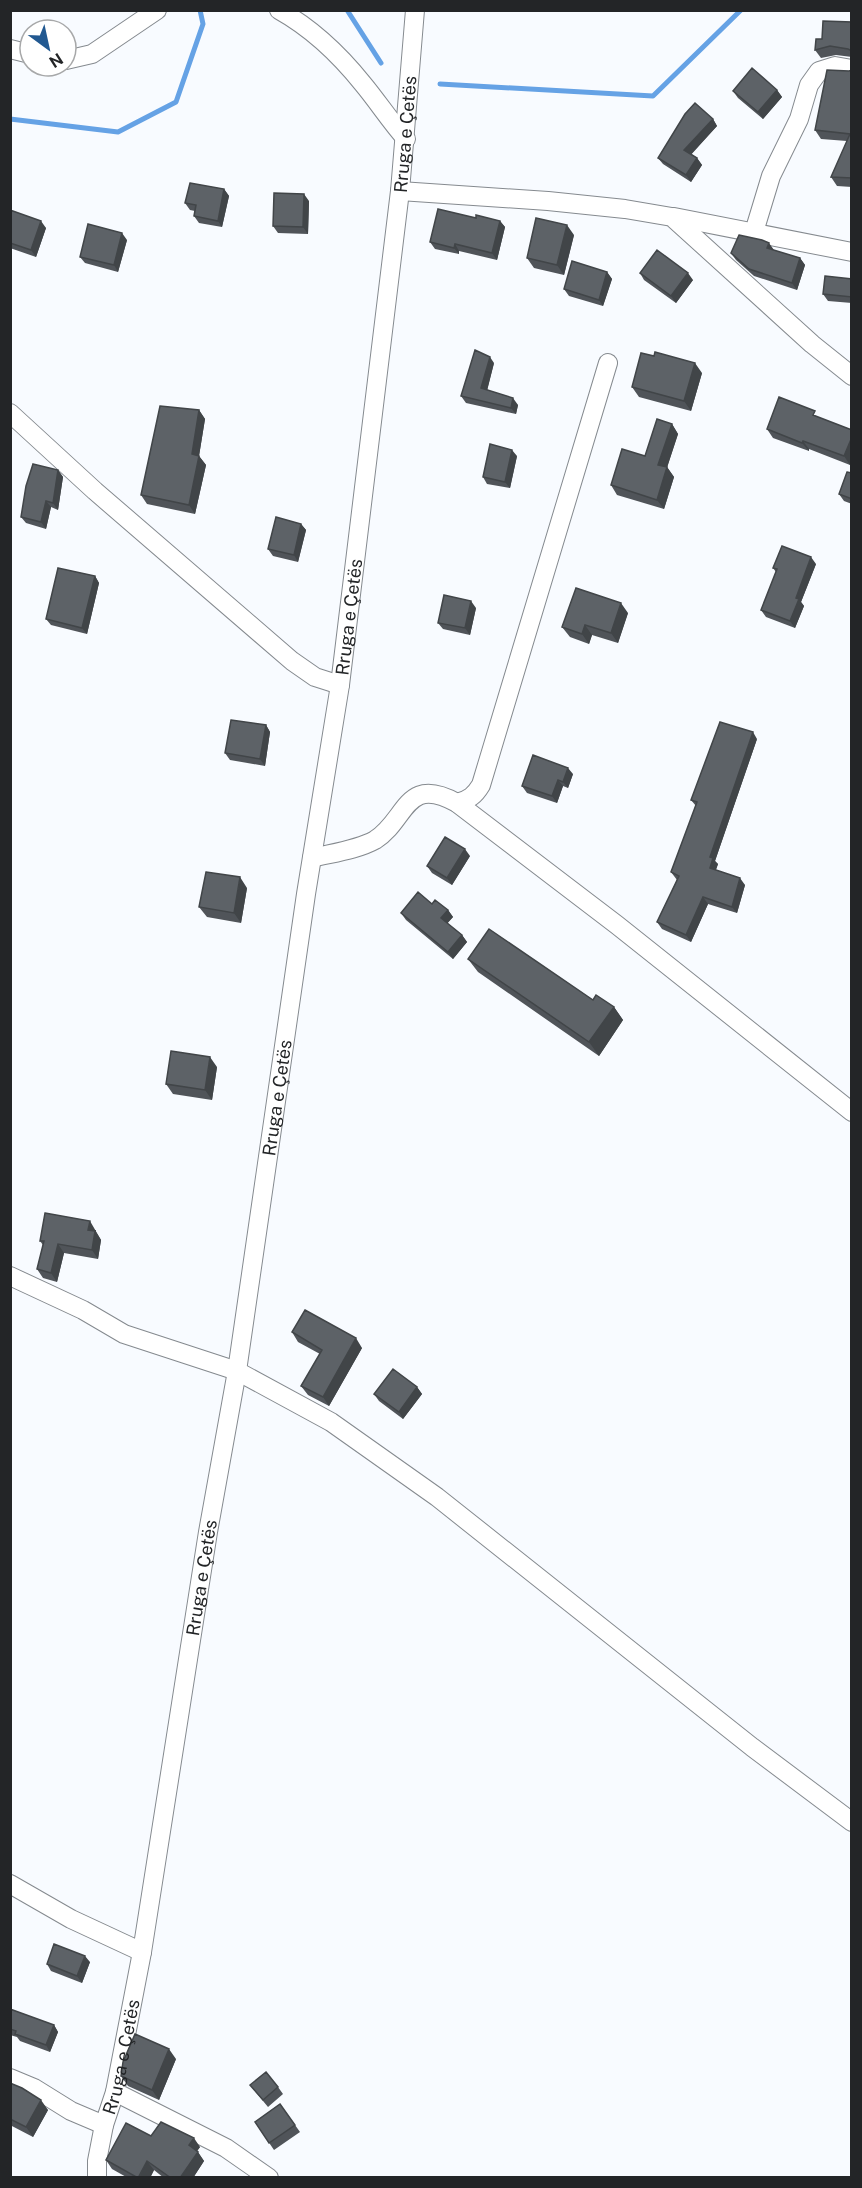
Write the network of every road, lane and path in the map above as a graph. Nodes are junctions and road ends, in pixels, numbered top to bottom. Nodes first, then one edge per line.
1 (157, 10) edge
2 (279, 10) edge
3 (415, 10) edge
4 (78, 57) edge
5 (852, 69) edge
6 (406, 138) junction
7 (400, 191) junction
8 (672, 217) junction
9 (753, 232) junction
10 (852, 252) edge
11 (608, 363) dead end
12 (852, 376) edge
13 (10, 414) edge
14 (340, 685) junction
15 (457, 803) junction
16 (312, 858) junction
17 (852, 1112) edge
18 (10, 1276) edge
19 (237, 1371) junction
20 (852, 1822) edge
21 (10, 1884) edge
22 (142, 1952) junction
23 (10, 2078) edge
24 (115, 2092) junction
25 (104, 2125) junction
26 (96, 2178) edge
27 (269, 2178) edge

1 - 4 street
2 - 6 street
3 - 6 street, Rruga e Çetës
5 - 9 street
6 - 7 street, Rruga e Çetës
7 - 8 street
7 - 14 street, Rruga e Çetës
8 - 9 street
8 - 12 street
9 - 10 street
11 - 15 street
13 - 14 street
14 - 16 street, Rruga e Çetës
15 - 16 street
15 - 17 street
16 - 19 street, Rruga e Çetës
18 - 19 street
19 - 20 street
19 - 22 street, Rruga e Çetës
21 - 22 street
22 - 24 street, Rruga e Çetës
23 - 25 street
24 - 25 street, Rruga e Çetës
24 - 27 street
25 - 26 street, Rruga e Çetës

